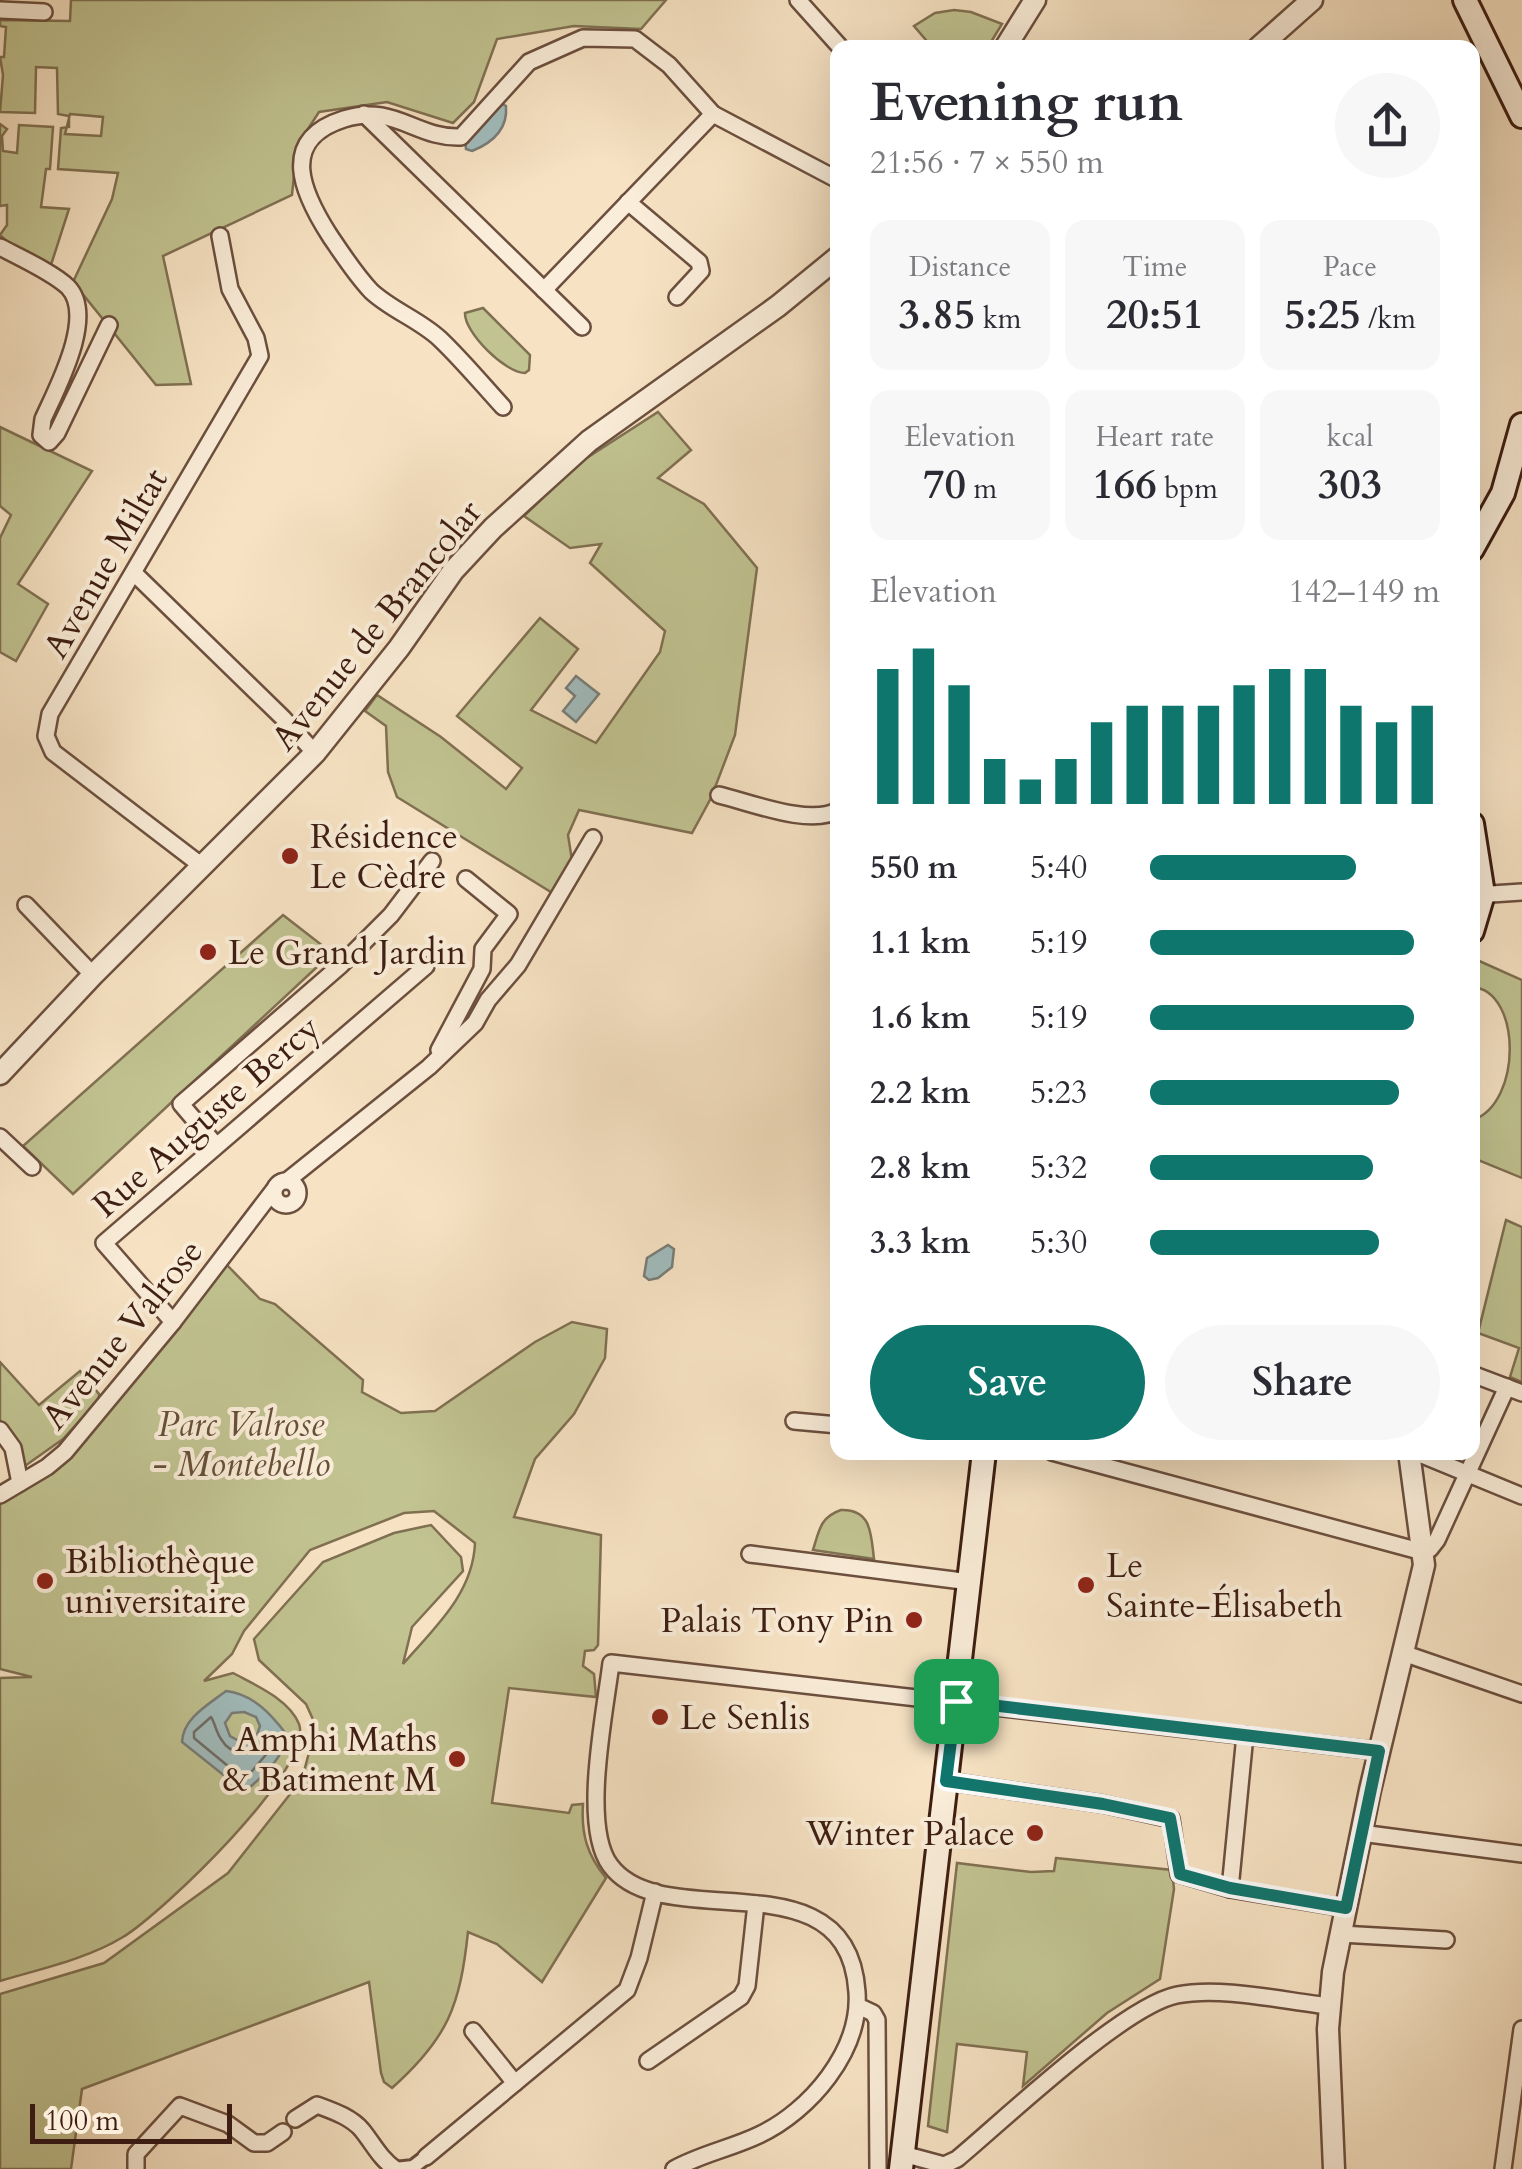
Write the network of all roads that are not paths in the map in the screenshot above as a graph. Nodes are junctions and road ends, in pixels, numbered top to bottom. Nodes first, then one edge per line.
1 (798, 0) edge
2 (1034, 0) edge
3 (1312, 0) edge
4 (1465, 0) edge
5 (0, 10) edge
6 (44, 12) dead end
7 (834, 40) edge
8 (1010, 40) edge
9 (1267, 40) edge
10 (364, 114) junction
11 (713, 114) junction
12 (1522, 116) edge
13 (830, 176) edge
14 (628, 202) junction
15 (220, 236) dead end
16 (0, 248) edge
17 (830, 264) edge
18 (544, 290) junction
19 (677, 297) dead end
20 (109, 325) dead end
21 (582, 327) dead end
22 (503, 406) dead end
23 (1522, 425) edge
24 (1480, 535) edge
25 (134, 573) junction
26 (316, 753) junction
27 (719, 795) dead end
28 (830, 815) edge
29 (593, 838) dead end
30 (432, 861) dead end
31 (202, 866) junction
32 (466, 879) dead end
33 (1522, 892) edge
34 (1480, 895) edge
35 (26, 905) dead end
36 (426, 966) dead end
37 (94, 975) junction
38 (429, 1067) junction
39 (0, 1074) edge
40 (0, 1137) edge
41 (215, 1144) junction
42 (32, 1167) dead end
43 (173, 1322) junction
44 (1480, 1377) edge
45 (1514, 1390) edge
46 (794, 1420) dead end
47 (830, 1424) edge
48 (0, 1430) edge
49 (1480, 1451) edge
50 (983, 1460) edge
51 (1082, 1460) edge
52 (1411, 1460) edge
53 (1432, 1460) edge
54 (1475, 1460) edge
55 (1467, 1474) junction
56 (20, 1484) junction
57 (0, 1494) edge
58 (1522, 1496) edge
59 (1423, 1552) junction
60 (750, 1554) dead end
61 (970, 1582) junction
62 (1403, 1653) junction
63 (1522, 1694) edge
64 (956, 1701) junction
65 (1246, 1736) junction
66 (1379, 1751) junction
67 (946, 1781) junction
68 (1360, 1833) junction
69 (1522, 1854) edge
70 (1230, 1888) junction
71 (655, 1892) junction
72 (756, 1904) junction
73 (1346, 1908) junction
74 (1340, 1934) junction
75 (1446, 1940) dead end
76 (858, 2006) junction
77 (1329, 2006) junction
78 (1522, 2029) edge
79 (473, 2031) dead end
80 (648, 2061) dead end
81 (515, 2083) junction
82 (296, 2119) dead end
83 (283, 2132) dead end
84 (426, 2156) joint
85 (902, 2162) edge
86 (877, 2164) edge
87 (136, 2169) edge
88 (395, 2169) edge
89 (674, 2169) edge
90 (1334, 2169) edge
91 (1503, 2169) edge

1 - 7 street
2 - 8 street
3 - 9 street
4 - 12 main road
5 - 6 street
10 - 11 street
10 - 18 street
10 - 22 street
11 - 13 street
11 - 14 street
14 - 18 street
14 - 19 street
15 - 25 street, Avenue Miltat
16 - 20 street
17 - 26 street, Avenue de Brancolar
18 - 21 street
23 - 24 main road
25 - 26 street
25 - 31 street, Avenue Miltat
26 - 31 street, Avenue de Brancolar
27 - 28 street
29 - 38 street, Avenue Valrose
30 - 41 street
31 - 37 street, Avenue de Brancolar
32 - 38 street
33 - 34 street
35 - 37 street
36 - 41 street, Rue Auguste Bercy
37 - 39 street, Avenue de Brancolar
38 - 43 street, Avenue Valrose
40 - 42 street
41 - 43 street, Rue Auguste Bercy
43 - 56 street, Avenue Valrose
44 - 45 street
45 - 49 street
46 - 47 street
48 - 56 street
50 - 61 main road
51 - 59 street
52 - 59 street
53 - 55 street
54 - 55 street
55 - 58 street
55 - 59 street
56 - 57 street, Avenue Valrose
59 - 62 street
60 - 61 street
61 - 64 main road
62 - 63 street
62 - 66 street
64 - 65 street
64 - 67 main road
64 - 71 street
65 - 66 street
65 - 70 street
66 - 68 street
67 - 70 street
67 - 85 main road
68 - 69 street
68 - 73 street
70 - 73 street
71 - 72 street
71 - 81 street
72 - 76 street
72 - 80 street
73 - 74 street
74 - 75 street
74 - 77 street
76 - 86 street
76 - 89 street
77 - 85 street
77 - 90 street
78 - 91 street
79 - 81 street
81 - 84 street
82 - 88 street
83 - 87 street
84 - 88 street

